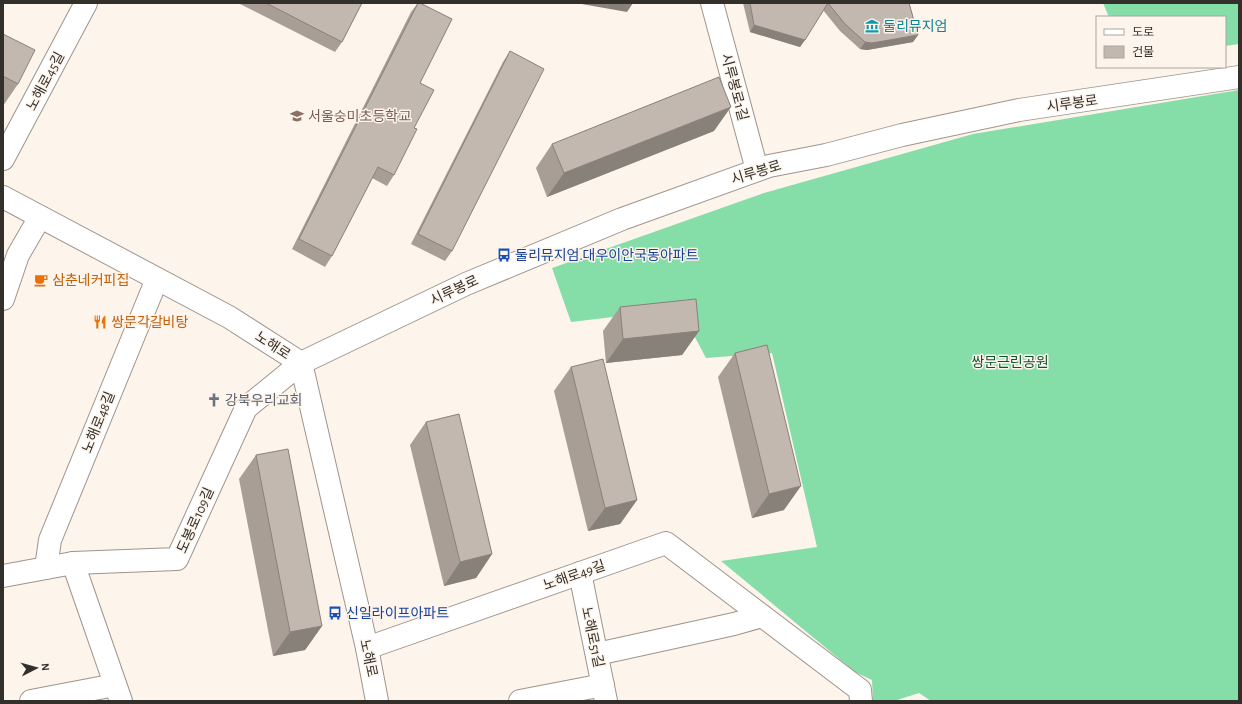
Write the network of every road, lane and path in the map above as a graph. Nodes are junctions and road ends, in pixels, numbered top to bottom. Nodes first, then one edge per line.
1 (86, 3) edge
2 (712, 3) edge
3 (1239, 77) edge
4 (3, 159) edge
5 (757, 170) junction
6 (3, 197) edge
7 (40, 217) junction
8 (8, 268) edge
9 (157, 279) junction
10 (3, 299) edge
11 (301, 363) junction
12 (73, 563) junction
13 (46, 568) junction
14 (580, 573) junction
15 (3, 576) edge
16 (762, 616) junction
17 (367, 648) junction
18 (597, 654) junction
19 (118, 693) edge
20 (604, 693) edge
21 (31, 701) edge
22 (377, 701) edge
23 (520, 701) edge
24 (861, 701) edge

1 - 4 street, 노해로45길
2 - 5 street, 시루봉로1길
3 - 5 street, 시루봉로
5 - 11 street, 시루봉로
6 - 7 street, 노해로
7 - 8 street
7 - 9 street, 노해로
8 - 10 street
9 - 11 street, 노해로
9 - 13 street, 노해로48길
11 - 12 street, 도봉로109길
11 - 17 street, 노해로
12 - 13 street, 도봉로109길
12 - 19 street
13 - 15 street, 도봉로109길
14 - 16 street, 노해로49길
14 - 17 street, 노해로49길
14 - 18 street, 노해로51길
16 - 18 street
16 - 24 street, 노해로49길
17 - 22 street, 노해로
18 - 20 street, 노해로51길
19 - 21 street
20 - 23 street

